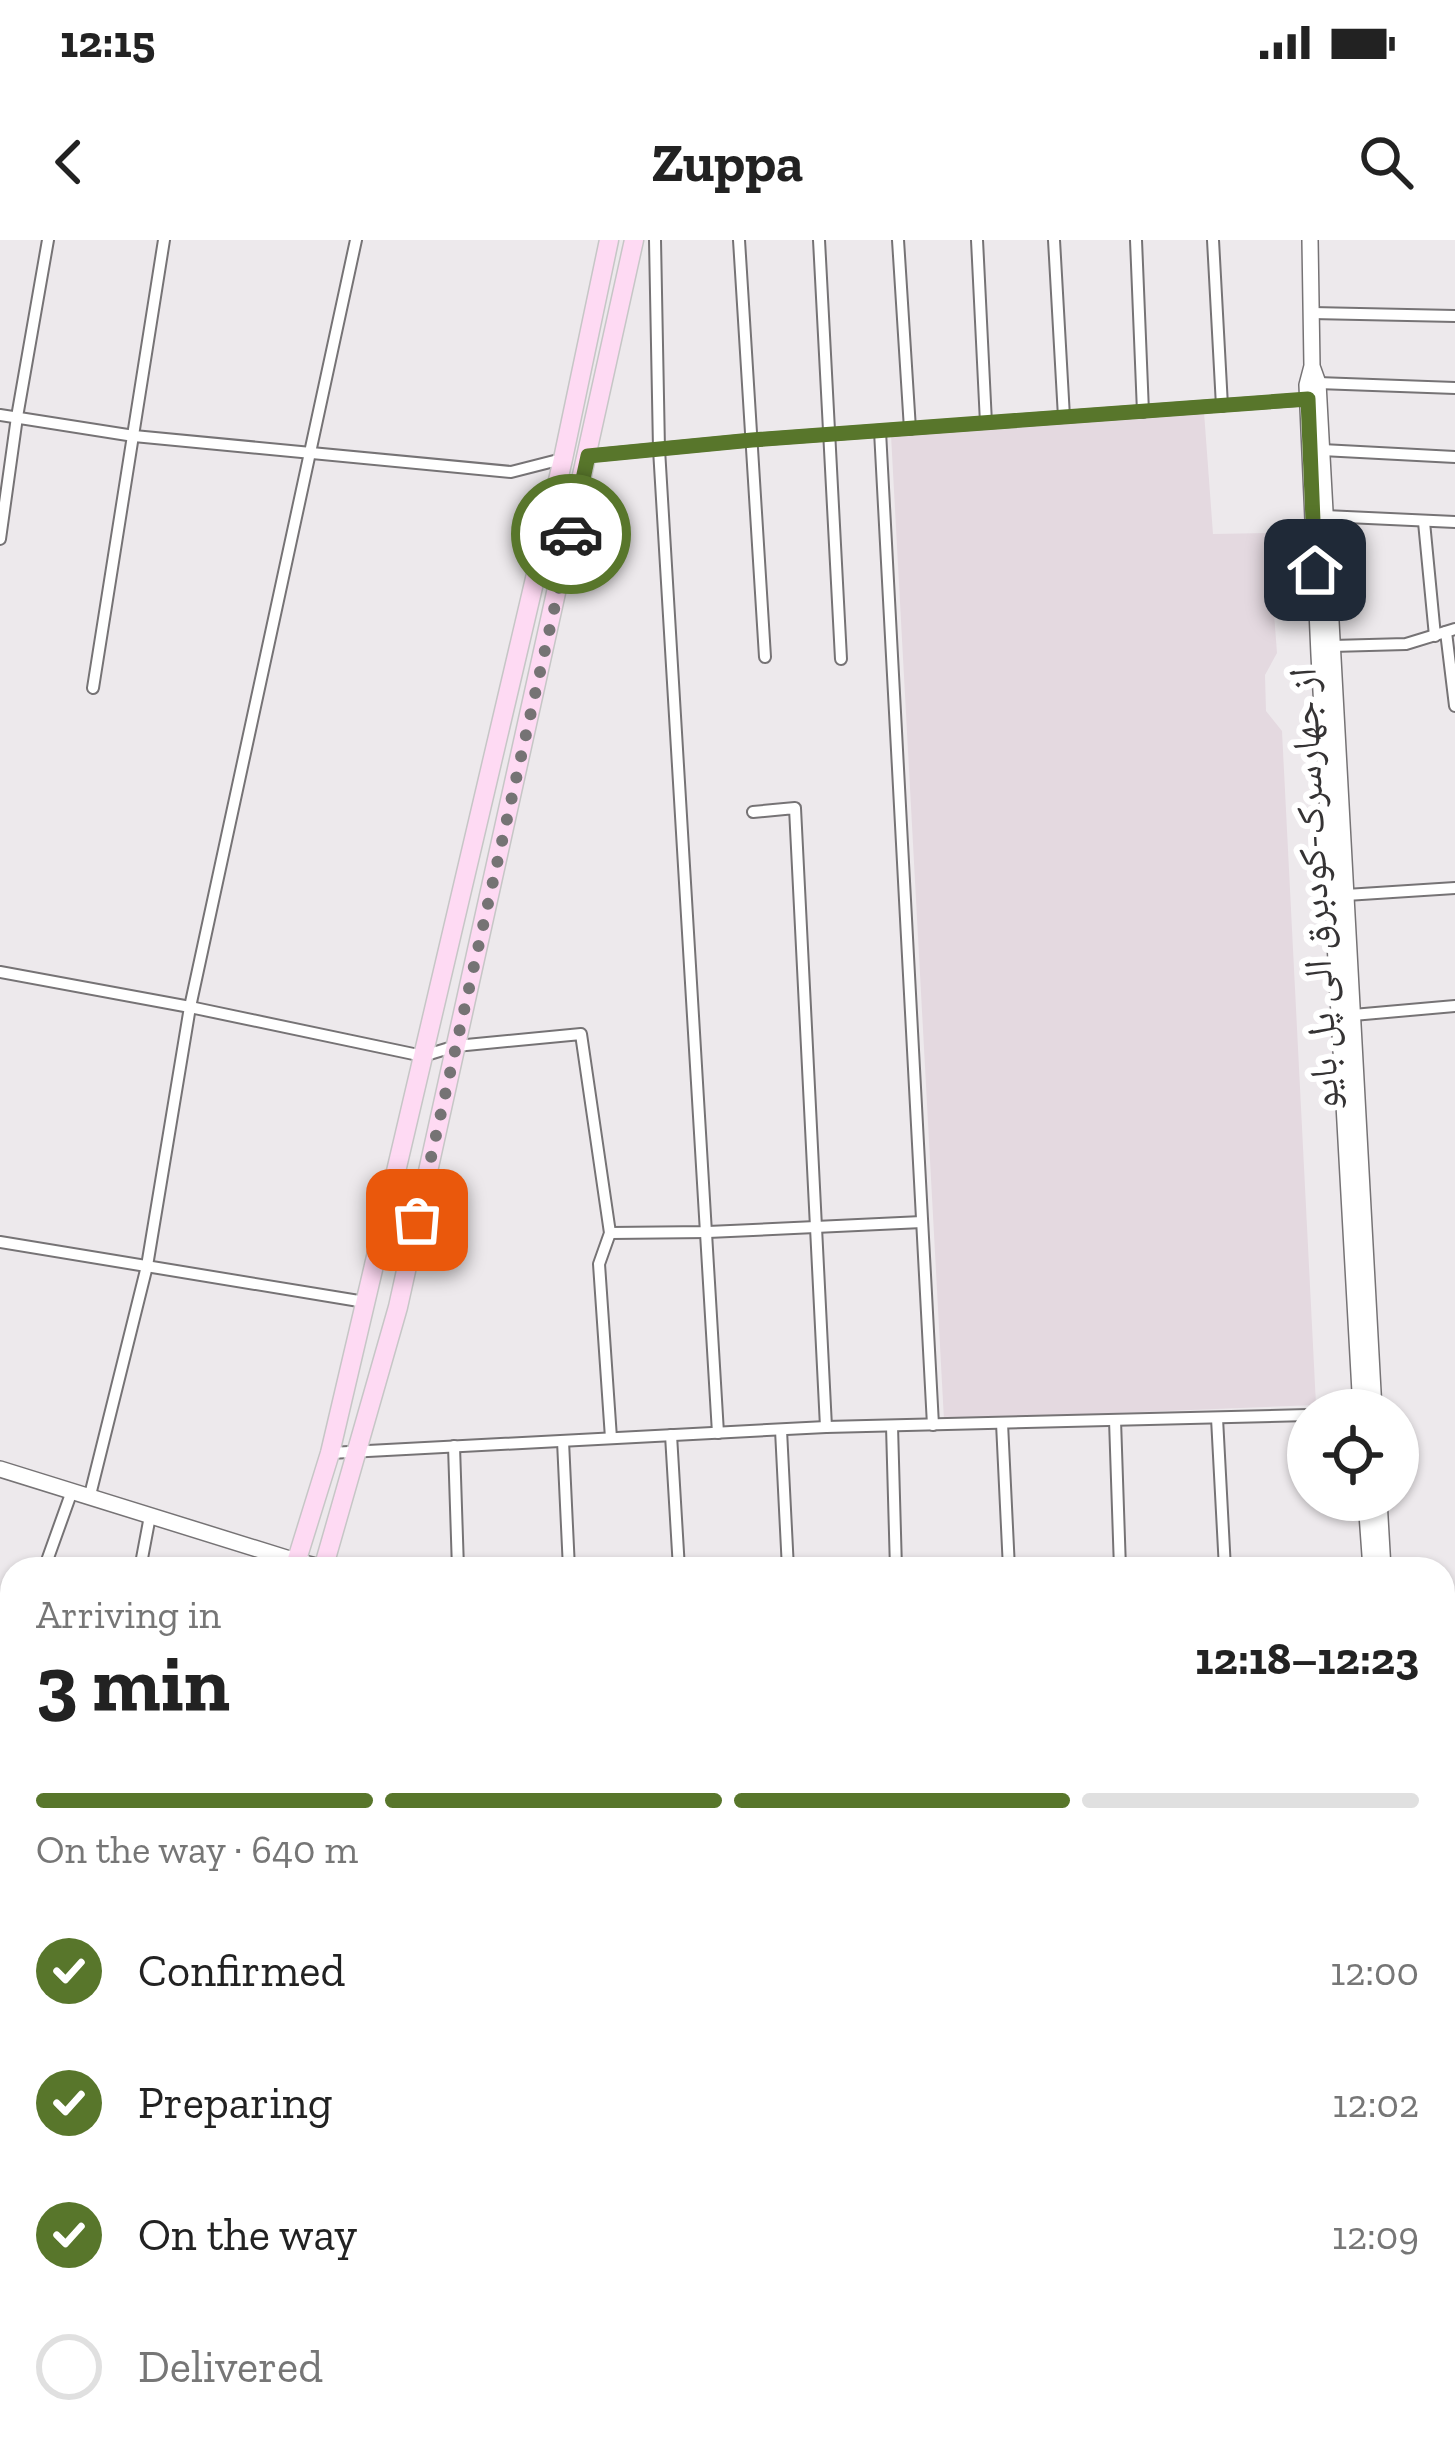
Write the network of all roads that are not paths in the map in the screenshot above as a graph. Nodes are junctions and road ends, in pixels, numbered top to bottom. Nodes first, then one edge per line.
1 (48, 240) edge
2 (164, 240) edge
3 (356, 240) edge
4 (608, 240) edge
5 (634, 240) edge
6 (655, 240) edge
7 (739, 240) edge
8 (819, 240) edge
9 (898, 240) edge
10 (977, 240) edge
11 (1054, 240) edge
12 (1136, 240) edge
13 (1213, 240) edge
14 (1310, 240) edge
15 (1312, 313) junction
16 (1455, 316) edge
17 (1314, 387) junction
18 (1455, 388) edge
19 (1222, 406) junction
20 (1143, 412) junction
21 (0, 415) edge
22 (17, 417) junction
23 (1064, 418) junction
24 (986, 423) junction
25 (910, 429) junction
26 (880, 431) junction
27 (828, 435) junction
28 (134, 436) junction
29 (752, 440) junction
30 (659, 449) junction
31 (1322, 450) junction
32 (310, 453) junction
33 (588, 456) junction
34 (1455, 457) edge
35 (563, 459) junction
36 (1325, 516) junction
37 (1424, 522) junction
38 (1455, 522) edge
39 (0, 538) edge
40 (1445, 632) edge
41 (1332, 646) junction
42 (765, 657) dead end
43 (841, 659) dead end
44 (93, 688) dead end
45 (1455, 701) edge
46 (753, 812) dead end
47 (1455, 888) edge
48 (1346, 895) junction
49 (0, 972) edge
50 (1455, 1006) edge
51 (190, 1007) junction
52 (1353, 1015) junction
53 (456, 1046) junction
54 (423, 1056) junction
55 (922, 1222) junction
56 (816, 1226) junction
57 (708, 1232) junction
58 (610, 1233) junction
59 (0, 1241) edge
60 (147, 1266) junction
61 (365, 1302) junction
62 (1360, 1389) edge
63 (1373, 1389) edge
64 (1287, 1416) edge
65 (1217, 1418) junction
66 (1115, 1420) junction
67 (1002, 1423) junction
68 (933, 1425) junction
69 (892, 1426) junction
70 (826, 1427) junction
71 (781, 1430) junction
72 (718, 1433) junction
73 (670, 1435) junction
74 (610, 1438) junction
75 (562, 1441) junction
76 (454, 1446) junction
77 (356, 1451) junction
78 (330, 1453) junction
79 (0, 1469) edge
80 (72, 1491) junction
81 (90, 1495) junction
82 (150, 1516) junction
83 (1367, 1521) edge
84 (1380, 1521) edge
85 (48, 1557) edge
86 (142, 1557) edge
87 (271, 1557) edge
88 (298, 1557) edge
89 (327, 1557) edge
90 (458, 1557) edge
91 (568, 1557) edge
92 (678, 1557) edge
93 (787, 1557) edge
94 (896, 1557) edge
95 (1008, 1557) edge
96 (1120, 1557) edge
97 (1224, 1557) edge
98 (1369, 1557) edge
99 (1382, 1557) edge

1 - 22 street
2 - 28 street
3 - 32 street
4 - 35 main road
5 - 33 main road
6 - 30 street
7 - 29 street
8 - 27 street
9 - 25 street
10 - 24 street
11 - 23 street
12 - 20 street
13 - 19 street
14 - 15 street, از جهارسرک-کودبرق الی پل بایو
15 - 16 street
15 - 17 street, از جهارسرک-کودبرق الی پل بایو
17 - 18 street
17 - 19 street
17 - 31 street, از جهارسرک-کودبرق الی پل بایو
17 - 62 street, از جهارسرک-کودبرق الی پل بایو
19 - 20 street
20 - 23 street
21 - 22 street
22 - 28 street
22 - 39 street
23 - 24 street
24 - 25 street
25 - 26 street
26 - 27 street
26 - 55 street
27 - 29 street
27 - 43 street
28 - 32 street
28 - 44 street
29 - 30 street
29 - 42 street
30 - 33 street
30 - 57 street
31 - 34 street
31 - 36 street, از جهارسرک-کودبرق الی پل بایو
32 - 35 street
32 - 51 street
33 - 35 street
33 - 53 main road
35 - 54 main road
36 - 37 street
36 - 41 street, از جهارسرک-کودبرق الی پل بایو
37 - 38 street
37 - 40 street
40 - 41 street
40 - 45 street
41 - 48 street, از جهارسرک-کودبرق الی پل بایو
46 - 56 street
47 - 48 street
48 - 52 street, از جهارسرک-کودبرق الی پل بایو
49 - 51 street
50 - 52 street
51 - 54 street
51 - 60 street
52 - 63 street, از جهارسرک-کودبرق الی پل بایو
53 - 54 street
53 - 58 street
53 - 77 main road
54 - 61 main road
55 - 56 street
55 - 68 street
56 - 57 street
56 - 70 street
57 - 58 street
57 - 72 street
58 - 74 street
59 - 60 street
60 - 61 street
60 - 81 street
61 - 78 main road
64 - 65 street
65 - 66 street
65 - 97 street
66 - 67 street
66 - 96 street
67 - 68 street
67 - 95 street
68 - 69 street
69 - 70 street
69 - 94 street
70 - 71 street
71 - 72 street
71 - 93 street
72 - 73 street
73 - 74 street
73 - 92 street
74 - 75 street
75 - 76 street
75 - 91 street
76 - 77 street
76 - 90 street
77 - 78 street
77 - 89 main road
78 - 88 main road
79 - 80 street
80 - 81 street
80 - 85 street
81 - 82 street
82 - 86 street
82 - 87 street
83 - 98 street
84 - 99 street

